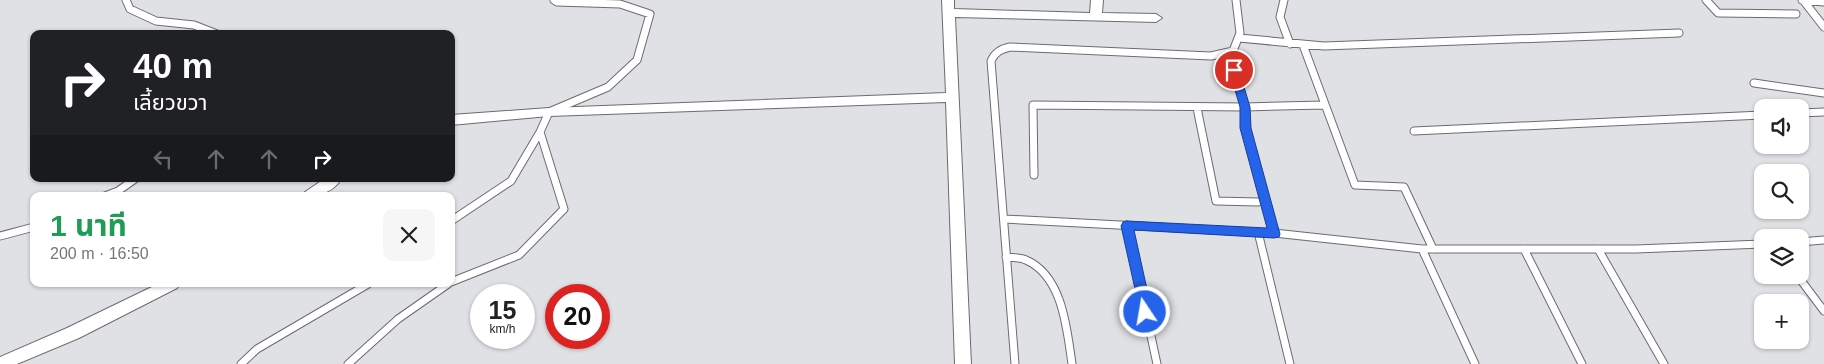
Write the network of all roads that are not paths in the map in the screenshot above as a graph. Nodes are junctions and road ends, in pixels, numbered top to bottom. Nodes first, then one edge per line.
1 (126, 0) edge
2 (554, 0) edge
3 (1097, 0) edge
4 (1236, 0) edge
5 (1284, 0) edge
6 (1706, 0) edge
7 (1803, 0) edge
8 (1823, 2) edge
9 (949, 6) edge
10 (1796, 14) dead end
11 (1096, 16) junction
12 (1156, 18) dead end
13 (1824, 27) edge
14 (207, 30) edge
15 (1679, 33) dead end
16 (1239, 38) junction
17 (1290, 44) junction
18 (1303, 45) junction
19 (1228, 52) junction
20 (1754, 83) dead end
21 (1824, 93) edge
22 (952, 97) junction
23 (1324, 105) junction
24 (1245, 107) junction
25 (1197, 108) junction
26 (548, 112) junction
27 (1824, 112) edge
28 (1809, 113) edge
29 (1754, 115) edge
30 (455, 120) edge
31 (1414, 131) dead end
32 (540, 132) junction
33 (1034, 175) dead end
34 (130, 182) edge
35 (330, 182) edge
36 (115, 192) edge
37 (316, 192) edge
38 (1258, 202) dead end
39 (455, 218) edge
40 (1004, 219) junction
41 (1127, 226) junction
42 (30, 228) edge
43 (1258, 232) junction
44 (1274, 234) junction
45 (0, 236) edge
46 (1824, 240) edge
47 (1809, 241) edge
48 (1754, 244) edge
49 (1422, 249) junction
50 (1433, 249) junction
51 (1524, 249) junction
52 (1598, 249) junction
53 (1006, 256) junction
54 (455, 281) edge
55 (1804, 284) edge
56 (166, 287) edge
57 (363, 287) edge
58 (444, 287) edge
59 (1824, 311) edge
60 (0, 364) edge
61 (241, 364) edge
62 (348, 364) edge
63 (963, 364) edge
64 (1015, 364) edge
65 (1072, 364) edge
66 (1157, 364) edge
67 (1290, 364) edge
68 (1475, 364) edge
69 (1582, 364) edge
70 (1664, 364) edge

1 - 14 lane
2 - 26 lane
3 - 11 street
4 - 16 lane
5 - 17 lane
6 - 10 lane
7 - 8 lane
7 - 13 lane
9 - 11 street
9 - 22 street
11 - 12 street
15 - 18 lane
16 - 17 lane
16 - 19 lane
17 - 18 lane
18 - 23 lane
19 - 24 lane
19 - 40 lane
20 - 21 lane
22 - 26 street
22 - 63 street
23 - 24 lane
23 - 50 lane
24 - 25 lane
24 - 44 lane
25 - 33 lane
25 - 38 lane
26 - 30 street
26 - 32 lane
27 - 28 lane
29 - 31 lane
32 - 39 lane
32 - 54 lane
34 - 36 lane
35 - 37 street
40 - 41 lane
40 - 53 lane
41 - 43 lane
41 - 66 lane
42 - 45 lane
43 - 44 lane
43 - 67 lane
44 - 49 lane
46 - 47 lane
48 - 52 lane
49 - 50 lane
49 - 68 lane
50 - 51 lane
51 - 52 lane
51 - 69 lane
52 - 70 lane
53 - 64 lane
53 - 65 lane
55 - 59 lane
56 - 60 street
57 - 61 lane
58 - 62 lane

